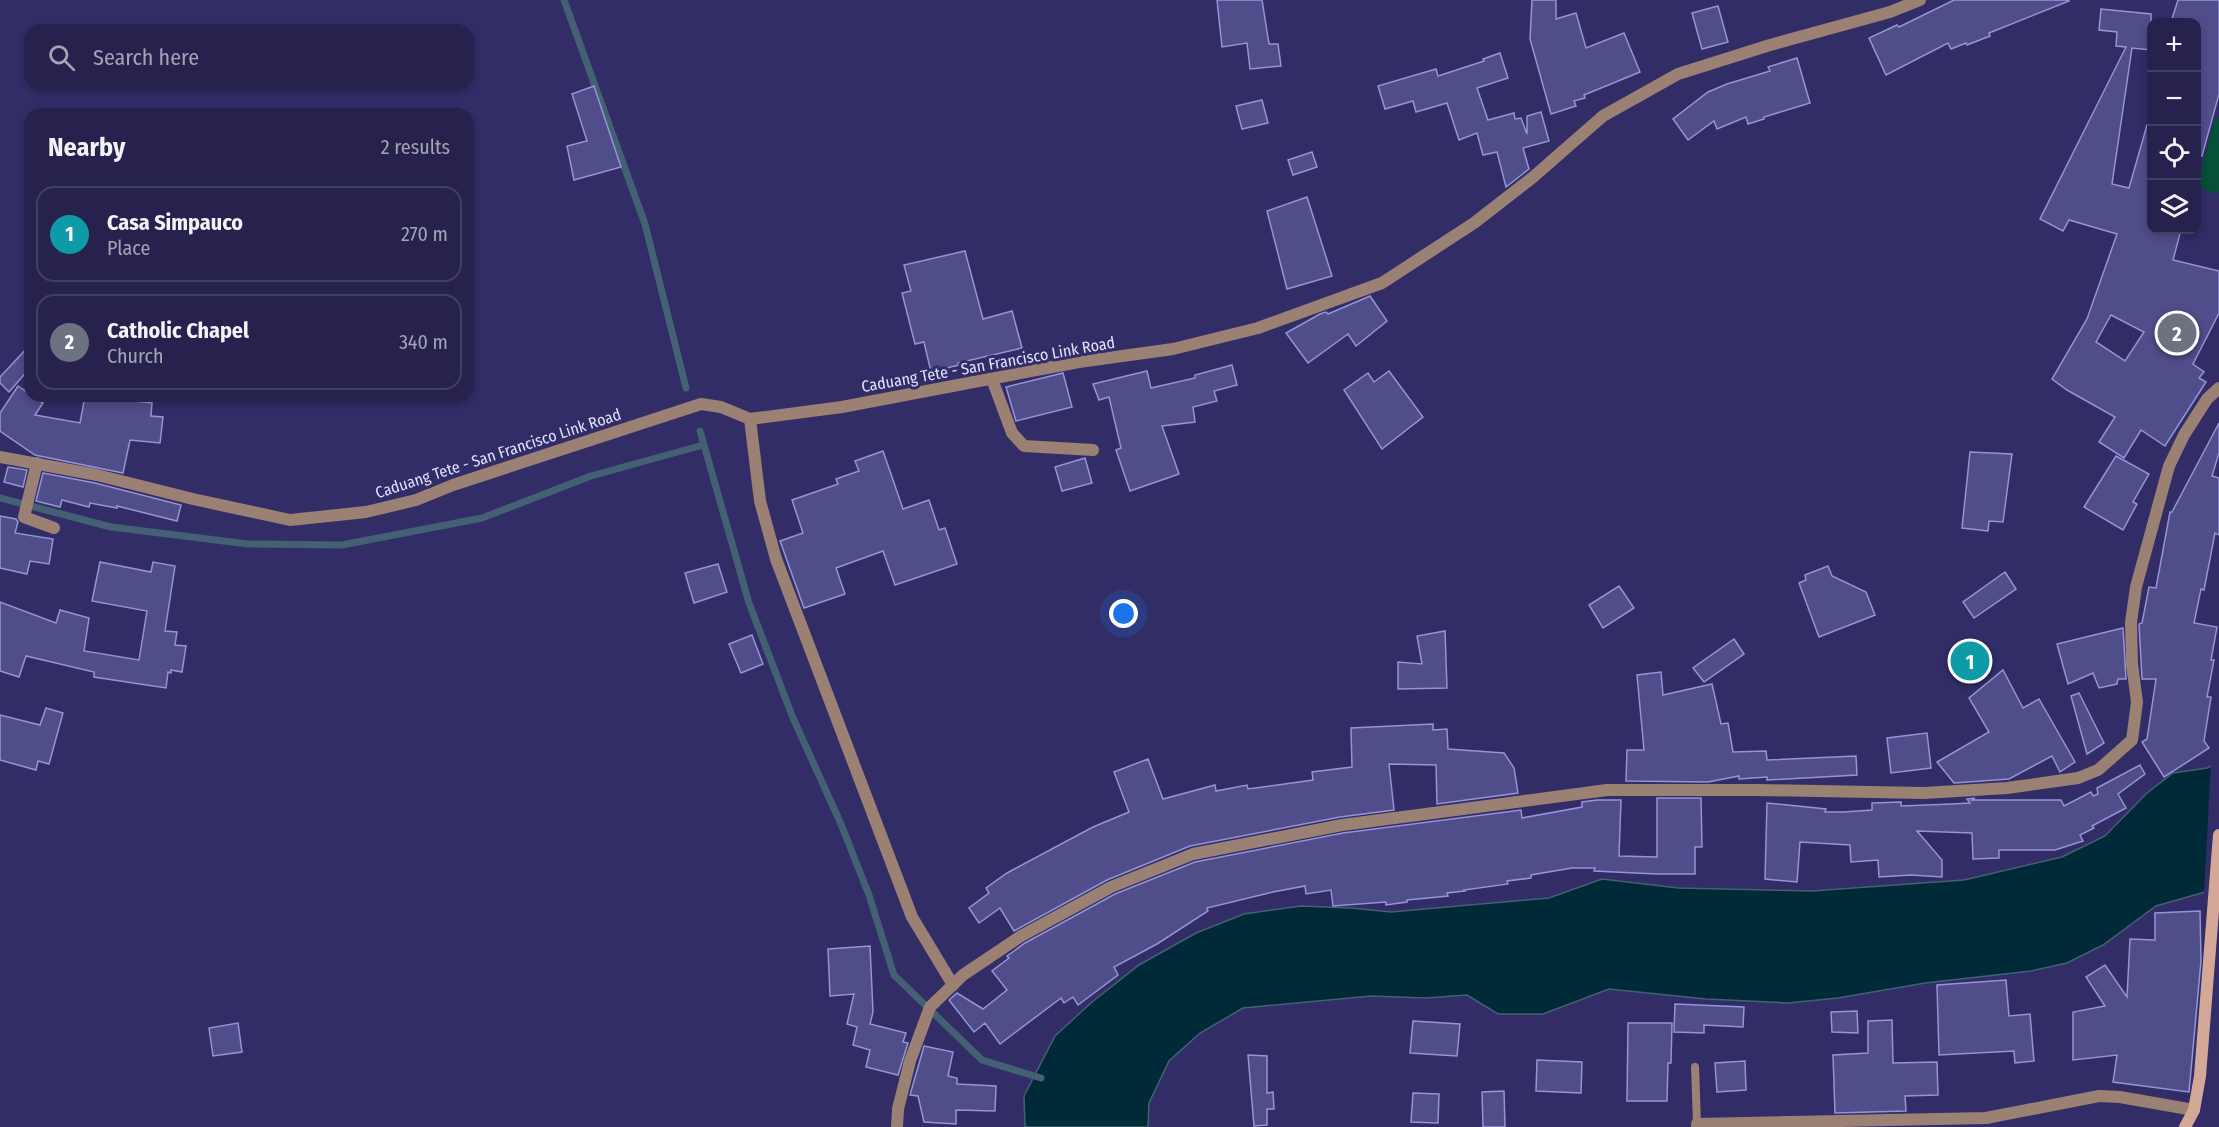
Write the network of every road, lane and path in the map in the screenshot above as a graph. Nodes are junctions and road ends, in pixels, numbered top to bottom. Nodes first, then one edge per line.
1 (1920, 0) edge
2 (992, 379) junction
3 (2219, 388) edge
4 (750, 419) junction
5 (1093, 450) dead end
6 (0, 457) edge
7 (37, 463) junction
8 (54, 528) dead end
9 (2219, 835) edge
10 (953, 985) junction
11 (1695, 1067) dead end
12 (2194, 1110) junction
13 (1983, 1123) edge
14 (1697, 1126) edge
15 (897, 1127) edge
16 (2186, 1127) edge

1 - 2 street, Caduang Tete - San Francisco Link Road
2 - 4 street, Caduang Tete - San Francisco Link Road
2 - 5 street
3 - 10 street
4 - 7 street, Caduang Tete - San Francisco Link Road
4 - 10 street
6 - 7 street, Caduang Tete - San Francisco Link Road
7 - 8 street
9 - 12 main road
10 - 15 street
11 - 14 lane
12 - 13 street
12 - 16 main road
13 - 14 street

